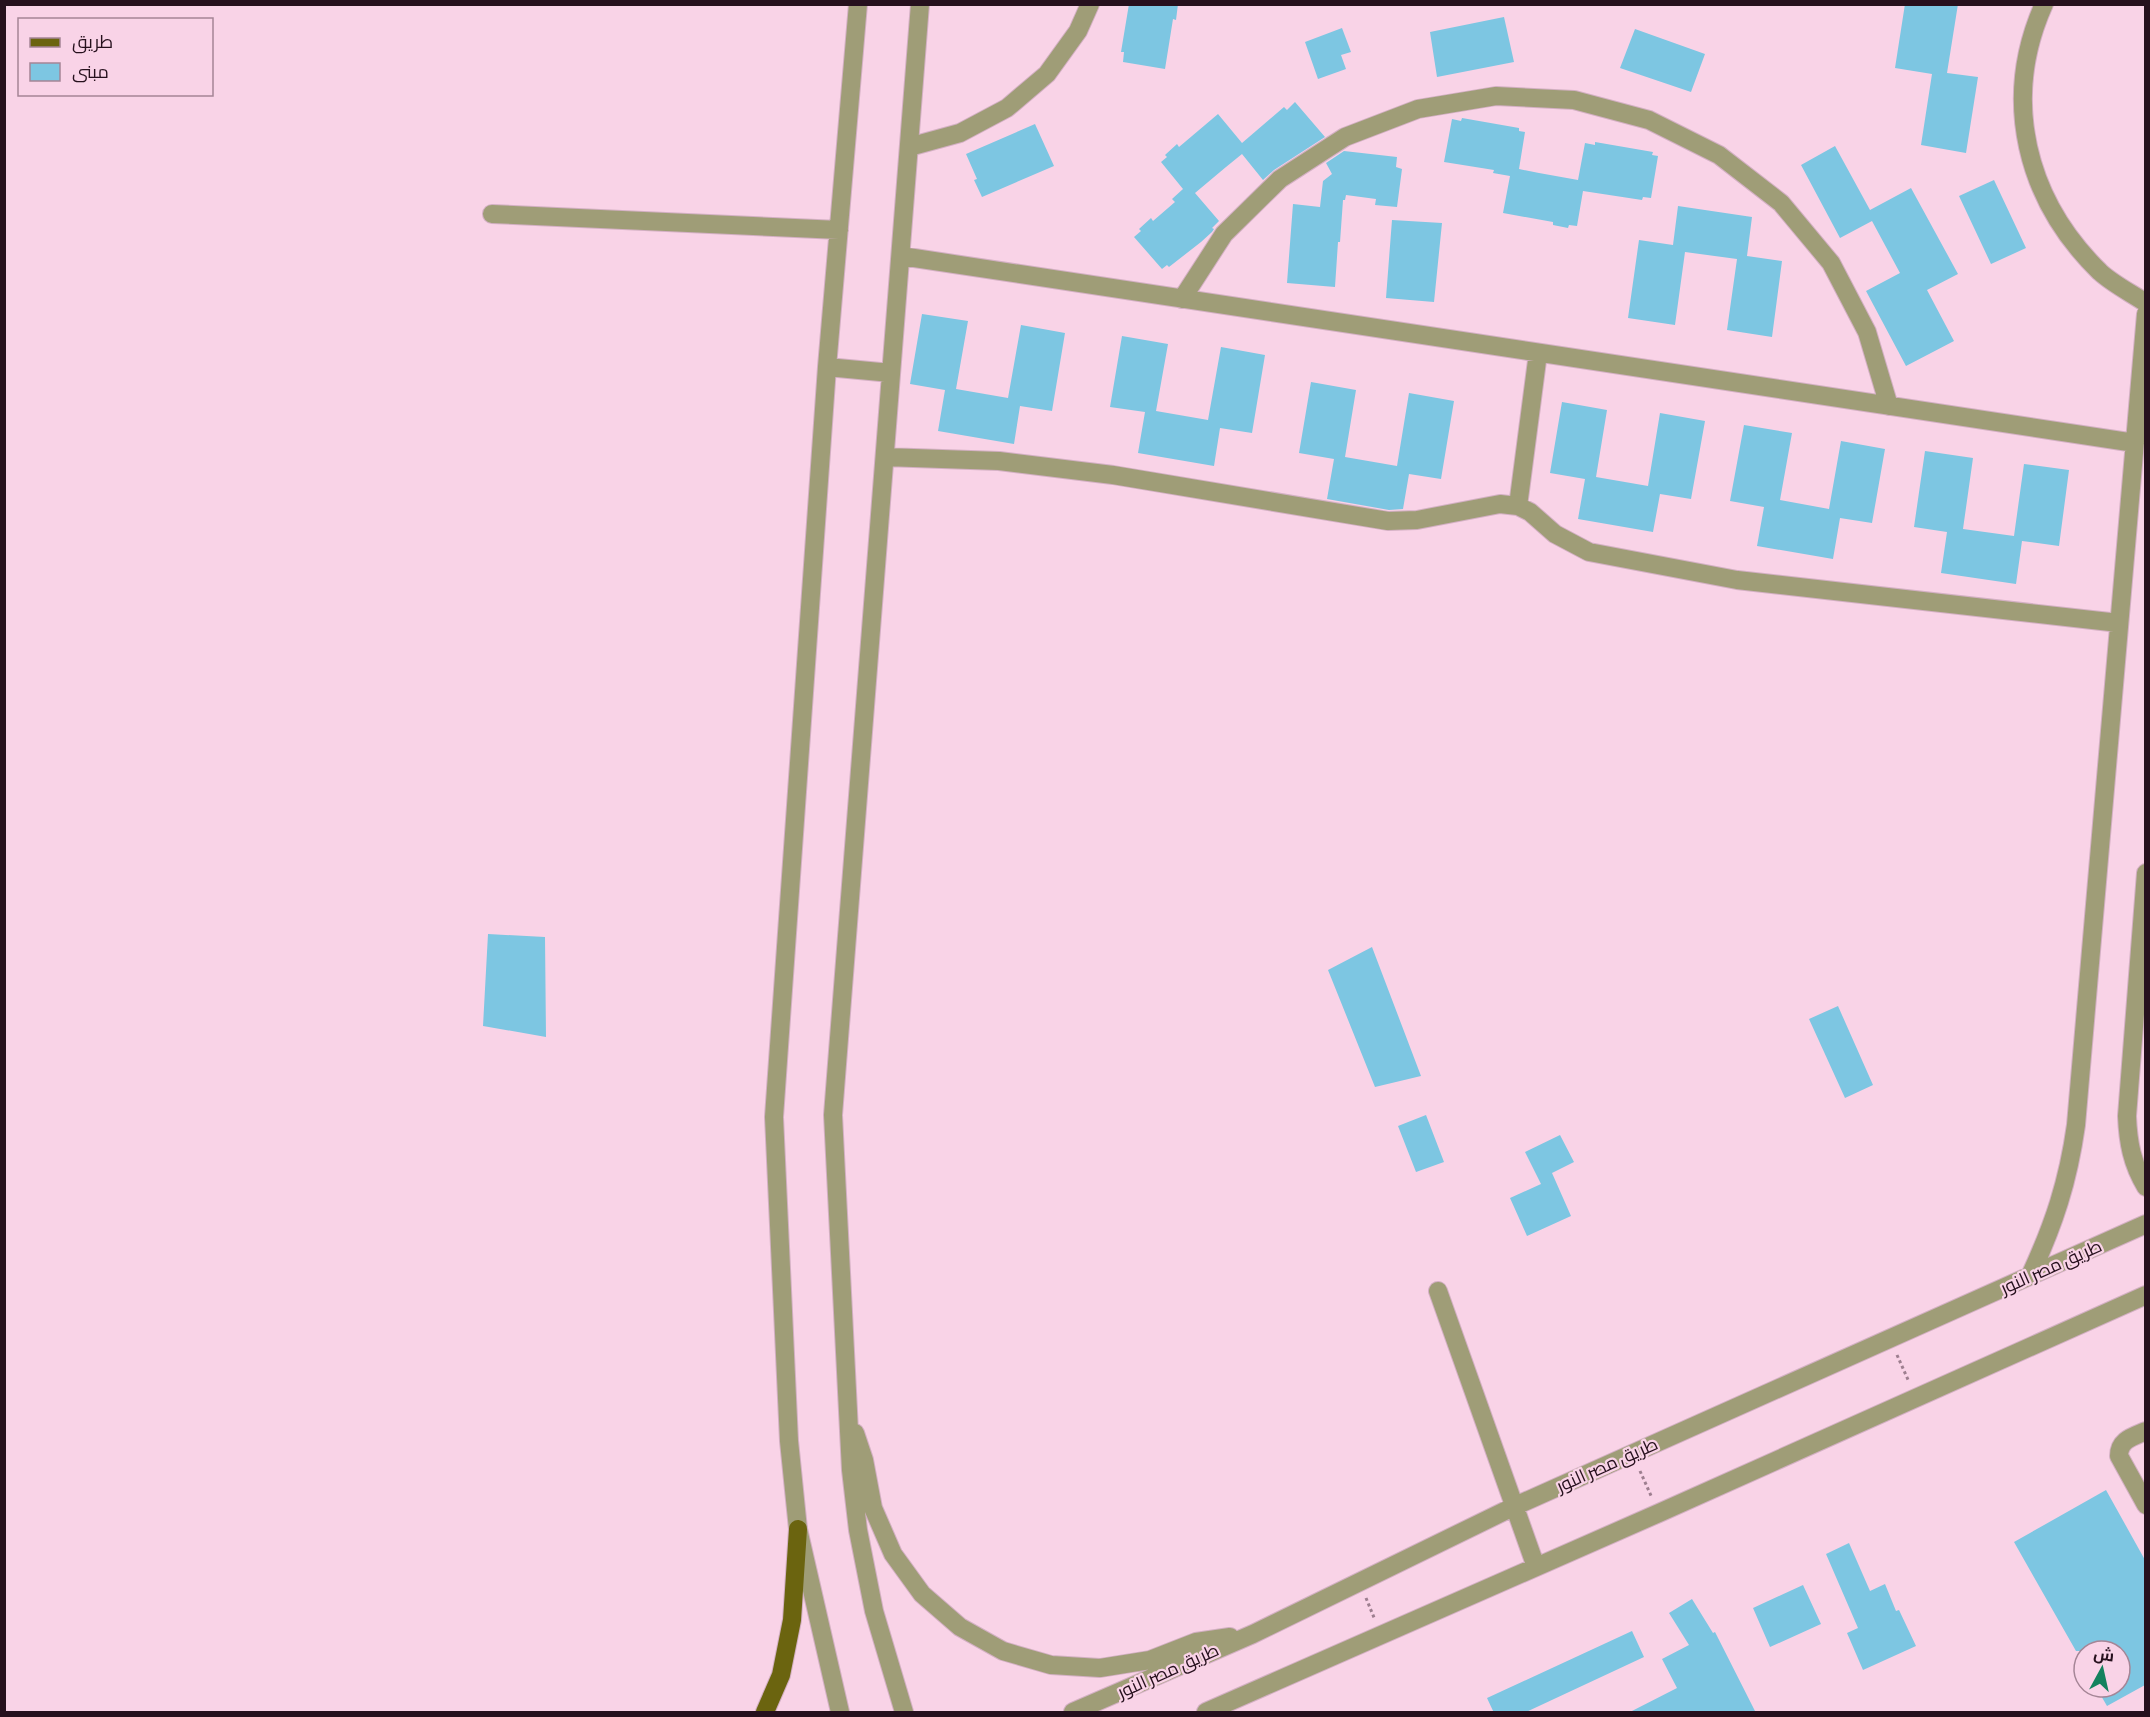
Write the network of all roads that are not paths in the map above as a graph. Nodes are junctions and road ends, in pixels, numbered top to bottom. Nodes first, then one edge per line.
1 (858, 4) edge
2 (920, 4) edge
3 (1089, 4) edge
4 (2044, 4) edge
5 (909, 147) junction
6 (492, 214) dead end
7 (839, 230) junction
8 (901, 256) junction
9 (1182, 299) junction
10 (2145, 303) edge
11 (2145, 314) edge
12 (1538, 353) junction
13 (827, 367) junction
14 (891, 373) junction
15 (1889, 406) junction
16 (2135, 443) junction
17 (885, 457) junction
18 (1518, 506) junction
19 (2119, 623) junction
20 (2145, 873) edge
21 (2145, 1187) edge
22 (2145, 1224) edge
23 (2030, 1276) junction
24 (1437, 1292) dead end
25 (2145, 1294) edge
26 (847, 1406) junction
27 (2145, 1431) edge
28 (2145, 1505) edge
29 (1513, 1507) junction
30 (798, 1529) junction
31 (1536, 1567) junction
32 (1253, 1634) junction
33 (765, 1713) edge
34 (840, 1713) edge
35 (904, 1713) edge
36 (1073, 1713) edge
37 (1206, 1713) edge

1 - 7 street
2 - 5 street
3 - 5 street
4 - 10 street
5 - 8 street
6 - 7 street
7 - 13 street
8 - 9 street
8 - 14 street
9 - 12 street
9 - 15 street
11 - 16 street
12 - 15 street
12 - 18 street
13 - 14 street
13 - 30 street
14 - 17 street
15 - 16 street
16 - 19 street
17 - 18 street
17 - 26 street
18 - 19 street
19 - 23 street
20 - 21 street
22 - 23 street, طريق مصر النور
23 - 29 street, طريق مصر النور
24 - 29 street
25 - 31 street
26 - 32 street
26 - 35 street
27 - 28 street
29 - 31 street
29 - 32 street, طريق مصر النور
30 - 33 main road
30 - 34 street
31 - 37 street
32 - 36 street, طريق مصر النور

